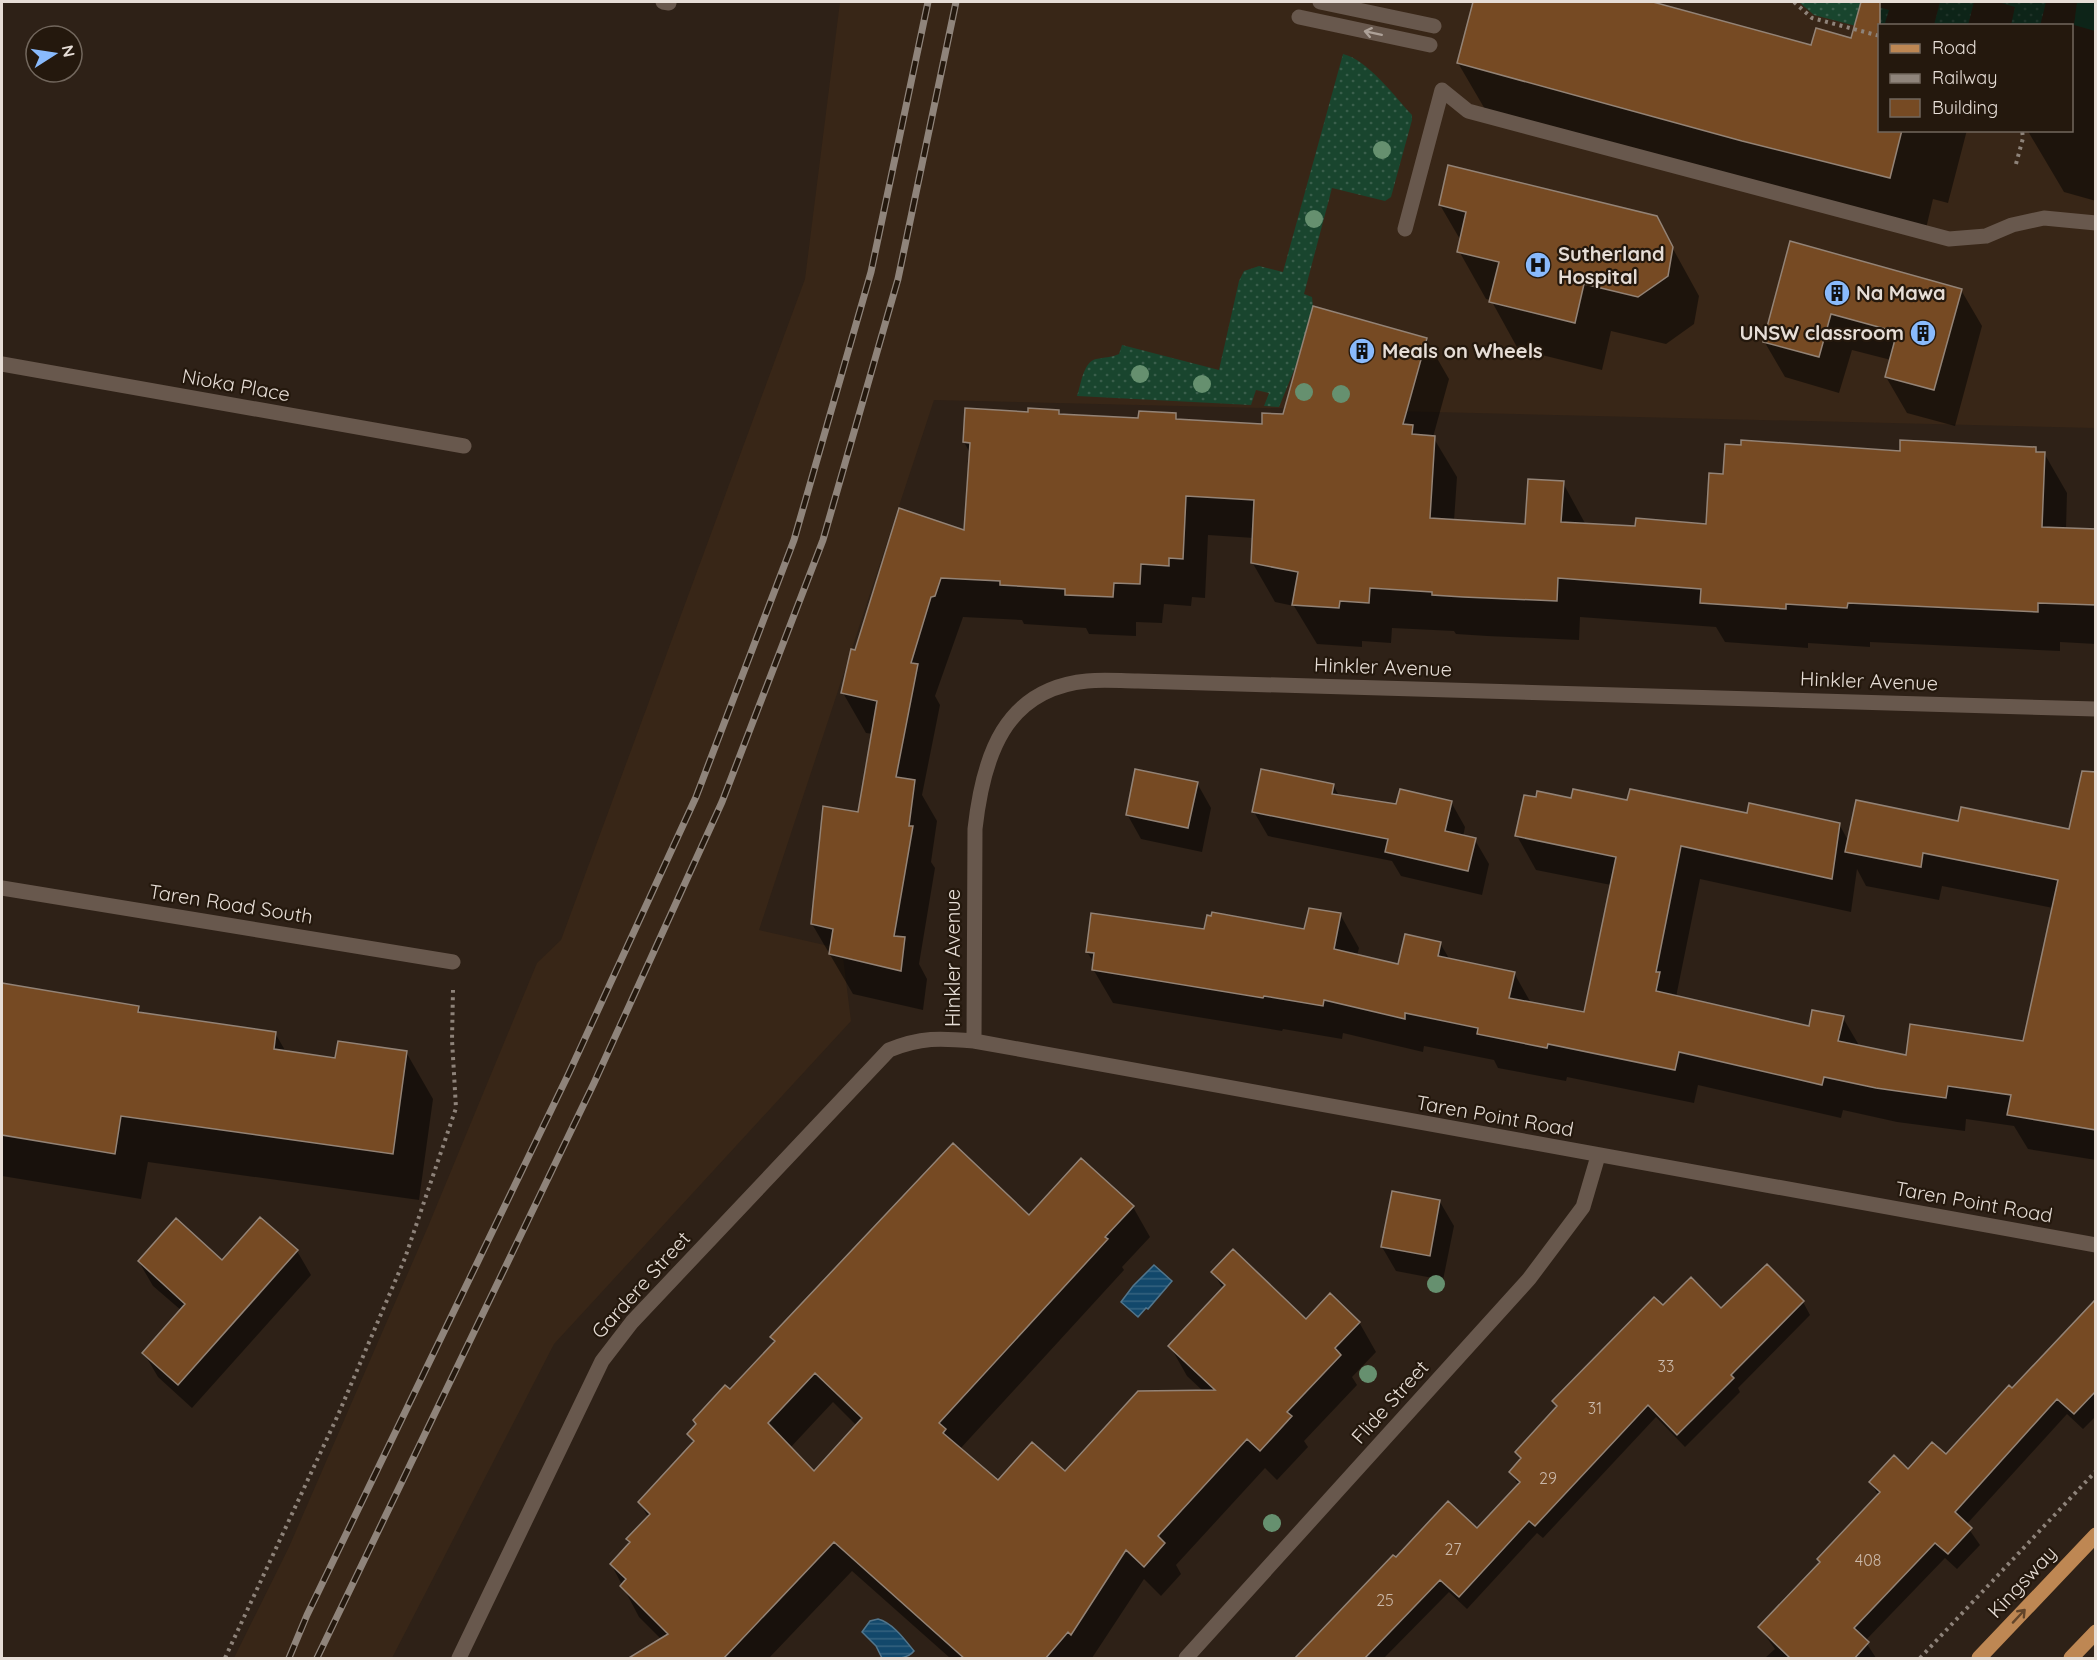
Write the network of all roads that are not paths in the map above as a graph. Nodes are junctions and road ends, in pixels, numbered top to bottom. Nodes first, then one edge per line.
1 (1320, 2) edge
2 (1299, 17) dead end
3 (1434, 26) dead end
4 (1430, 45) dead end
5 (2096, 223) edge
6 (1406, 229) dead end
7 (2, 364) edge
8 (464, 446) dead end
9 (2096, 709) edge
10 (2, 888) edge
11 (453, 962) road end
12 (974, 1041) junction
13 (889, 1050) joint
14 (1598, 1156) junction
15 (2096, 1245) edge
16 (2096, 1535) edge
17 (2096, 1632) edge
18 (459, 1659) edge
19 (1186, 1659) edge
20 (1979, 1659) edge
21 (2071, 1659) edge

1 - 3 street
4 -> 2 street
5 - 6 street
7 - 8 street, Nioka Place
9 - 12 street, Hinkler Avenue
10 - 11 street, Taren Road South
12 - 13 street, Taren Point Road
12 - 14 street, Taren Point Road
13 - 18 street, Gardere Street
14 - 15 street, Taren Point Road
14 - 19 street, Flide Street
20 -> 16 main road, Kingsway
17 - 21 main road

